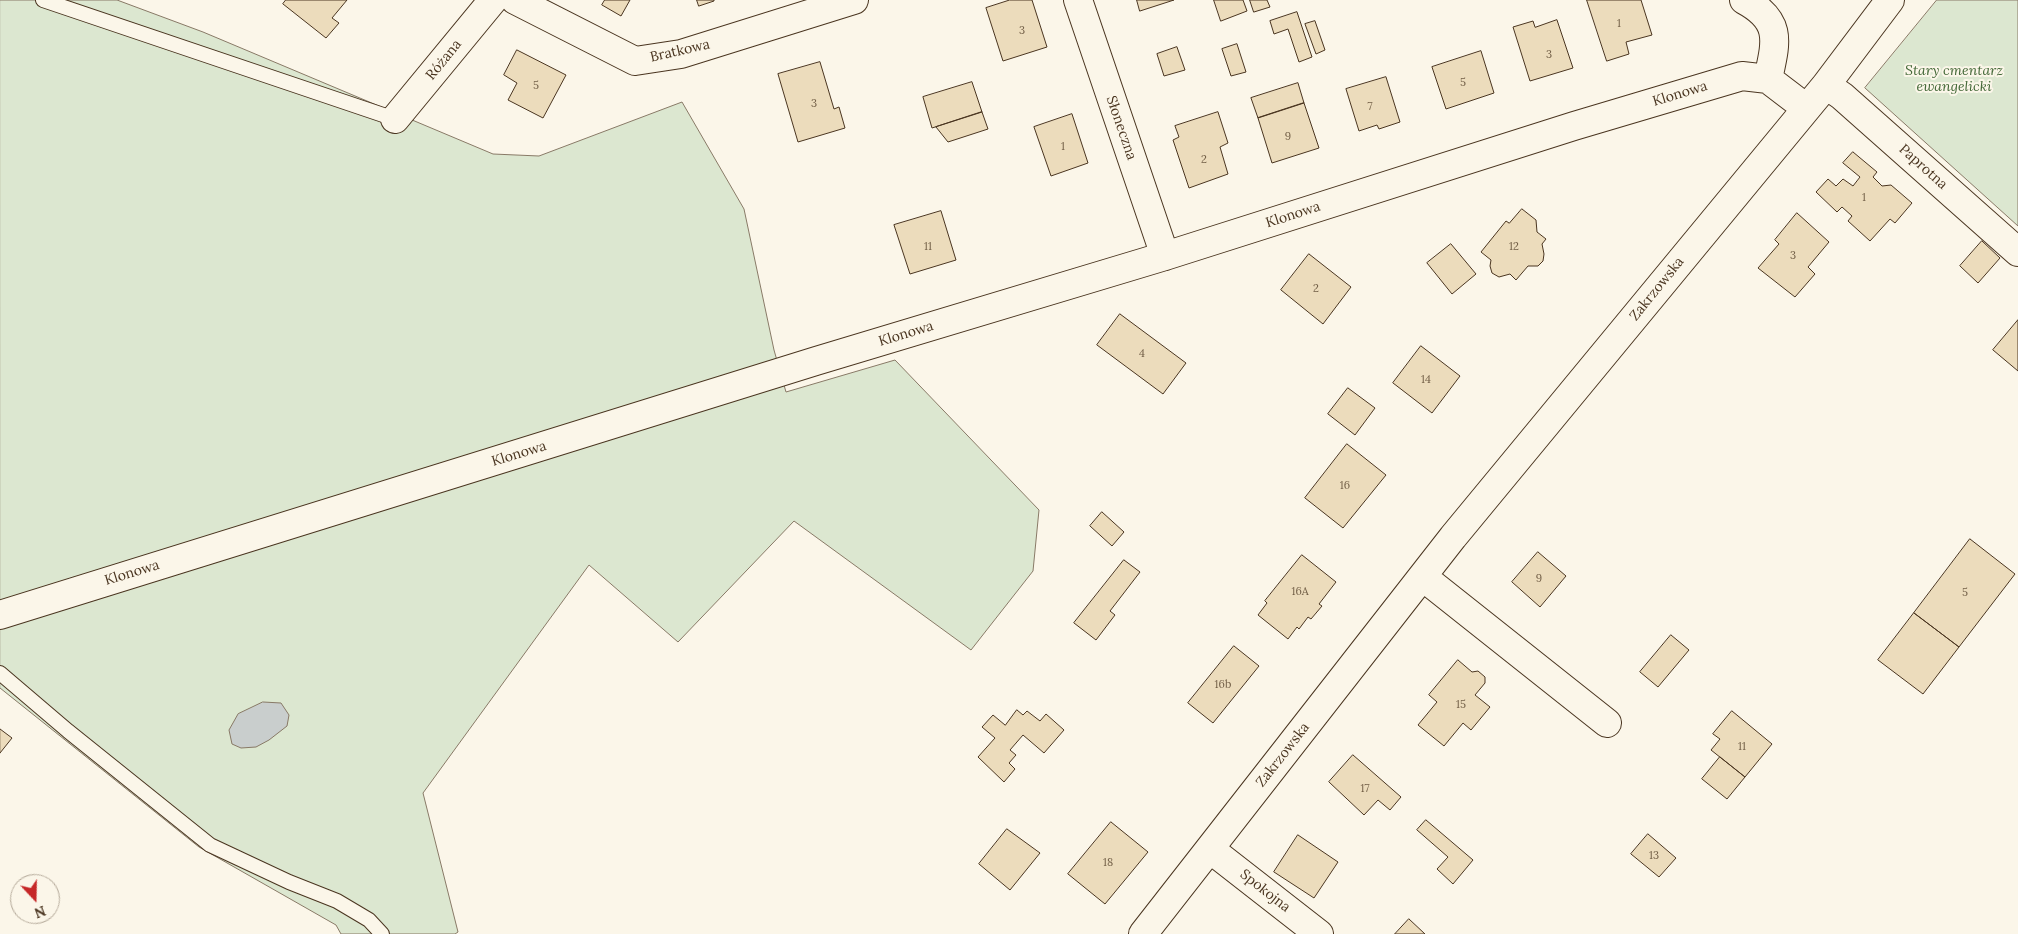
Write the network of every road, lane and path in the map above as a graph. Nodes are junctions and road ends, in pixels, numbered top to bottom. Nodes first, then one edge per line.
1 (43, 0) edge
2 (493, 0) edge
3 (515, 0) edge
4 (854, 0) edge
5 (1078, 0) edge
6 (1744, 0) edge
7 (1890, 0) edge
8 (1768, 79) junction
9 (1826, 85) junction
10 (1806, 108) junction
11 (396, 119) joint
12 (2018, 252) edge
13 (1165, 256) junction
14 (1423, 577) junction
15 (0, 615) edge
16 (0, 673) edge
17 (1606, 723) dead end
18 (1210, 849) junction
19 (382, 934) edge
20 (1143, 934) edge
21 (1319, 934) edge

1 - 11 lane
2 - 11 street, Różana
3 - 4 street, Bratkowa
5 - 13 street, Słoneczna
6 - 8 street
7 - 9 street, Zakrzowska
8 - 10 street
8 - 13 street, Klonowa
9 - 10 street, Zakrzowska
9 - 12 street, Paprotna
10 - 14 street, Zakrzowska
13 - 15 street, Klonowa
14 - 17 street
14 - 18 street, Zakrzowska
16 - 19 lane
18 - 20 street, Zakrzowska
18 - 21 street, Spokojna

